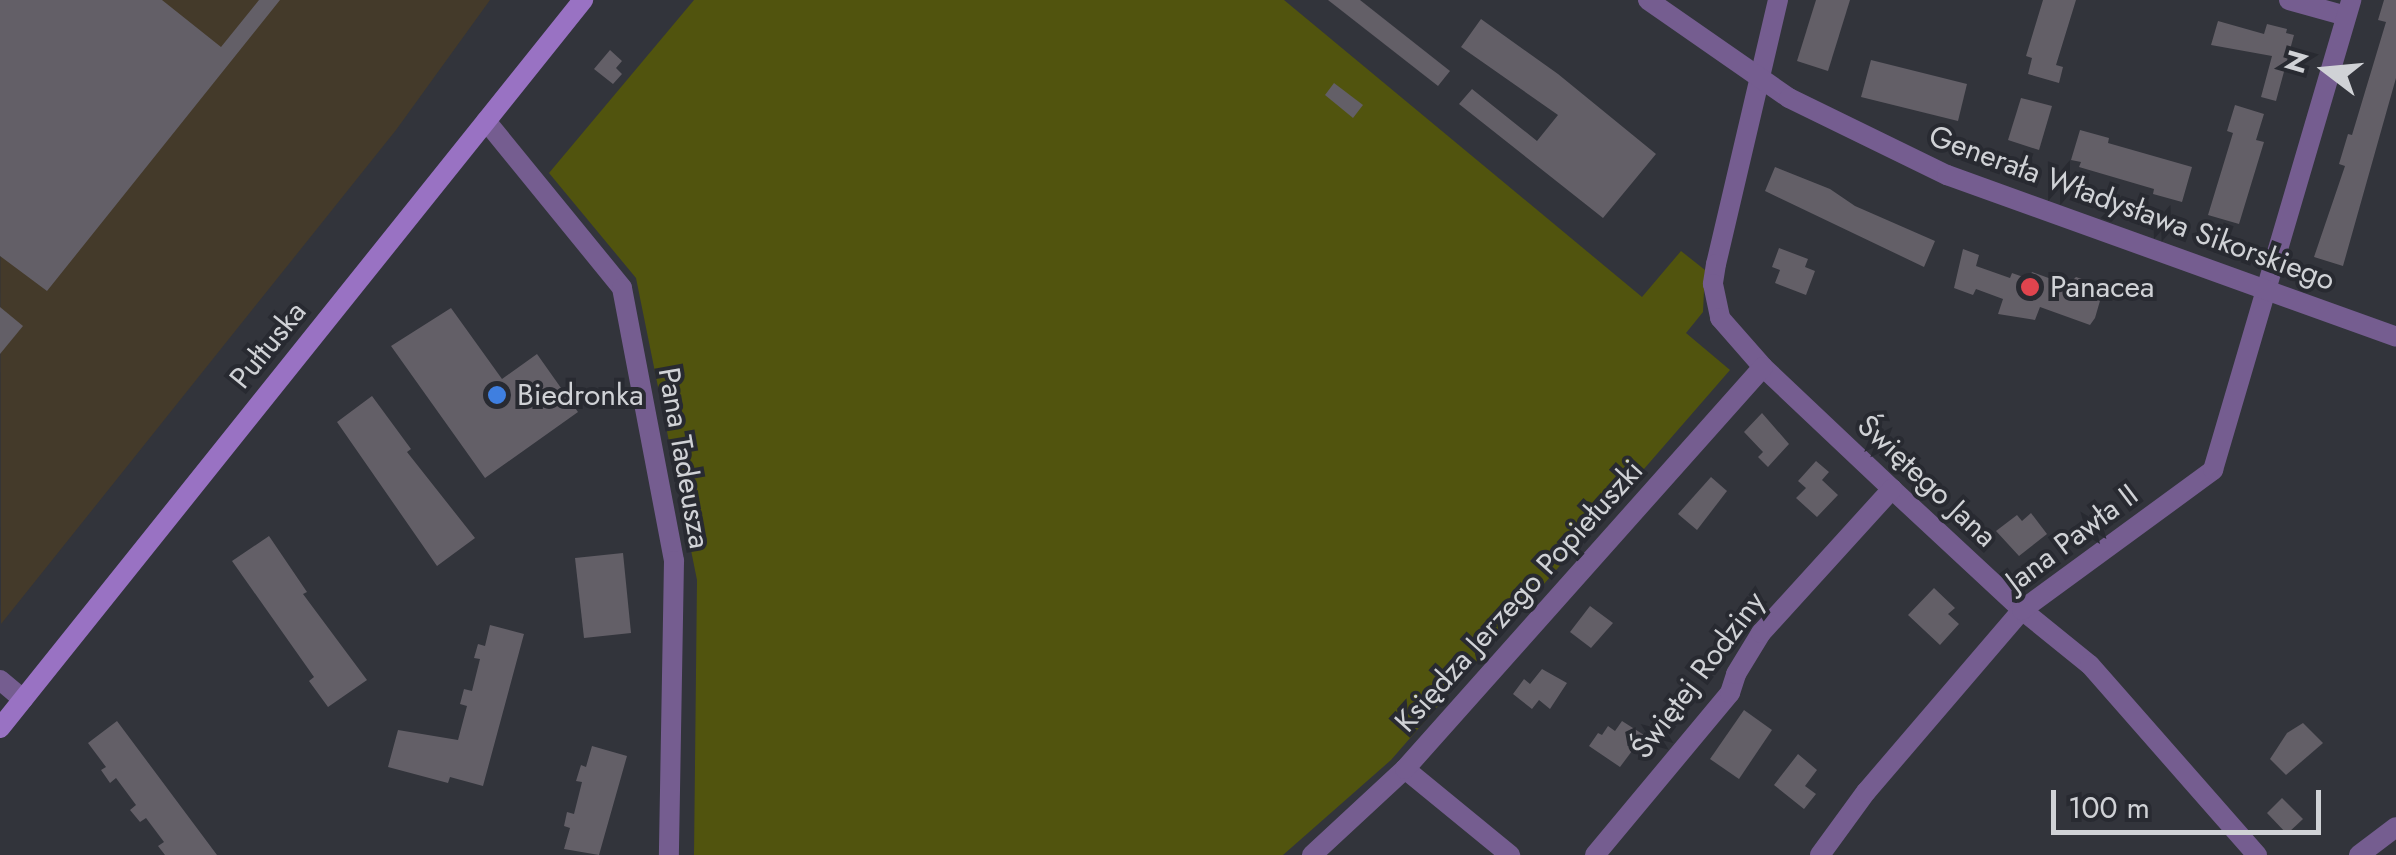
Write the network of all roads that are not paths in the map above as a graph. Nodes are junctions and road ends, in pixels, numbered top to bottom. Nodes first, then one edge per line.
1 (583, 0) edge
2 (1648, 0) edge
3 (1778, 0) edge
4 (2289, 0) edge
5 (2348, 8) edge
6 (1758, 78) junction
7 (486, 121) junction
8 (2268, 292) junction
9 (2396, 337) edge
10 (1763, 367) junction
11 (1892, 489) junction
12 (2022, 610) junction
13 (0, 680) edge
14 (23, 699) junction
15 (0, 728) edge
16 (1405, 769) junction
17 (2396, 827) edge
18 (669, 855) edge
19 (1312, 855) edge
20 (1510, 855) edge
21 (1595, 855) edge
22 (1820, 855) edge
23 (2258, 855) edge
24 (2360, 855) edge

1 - 7 main road, Pułtuska
2 - 6 street, Generała Władysława Sikorskiego
3 - 6 street, Świętego Jana
4 - 5 street
5 - 8 street, Jana Pawła II
6 - 8 street, Generała Władysława Sikorskiego
6 - 10 street, Świętego Jana
7 - 14 main road, Pułtuska
7 - 18 street, Pana Tadeusza
8 - 9 street, Generała Władysława Sikorskiego
8 - 12 street, Jana Pawła II
10 - 11 street, Świętego Jana
10 - 16 street, Księdza Jerzego Popiełuszki
11 - 12 street, Świętego Jana
11 - 21 street, Świętej Rodziny
12 - 22 street, Jana Pawła II
12 - 23 street, Świętego Jana
13 - 14 street
14 - 15 main road, Pułtuska
16 - 19 street, Księdza Jerzego Popiełuszki
16 - 20 street
17 - 24 street

